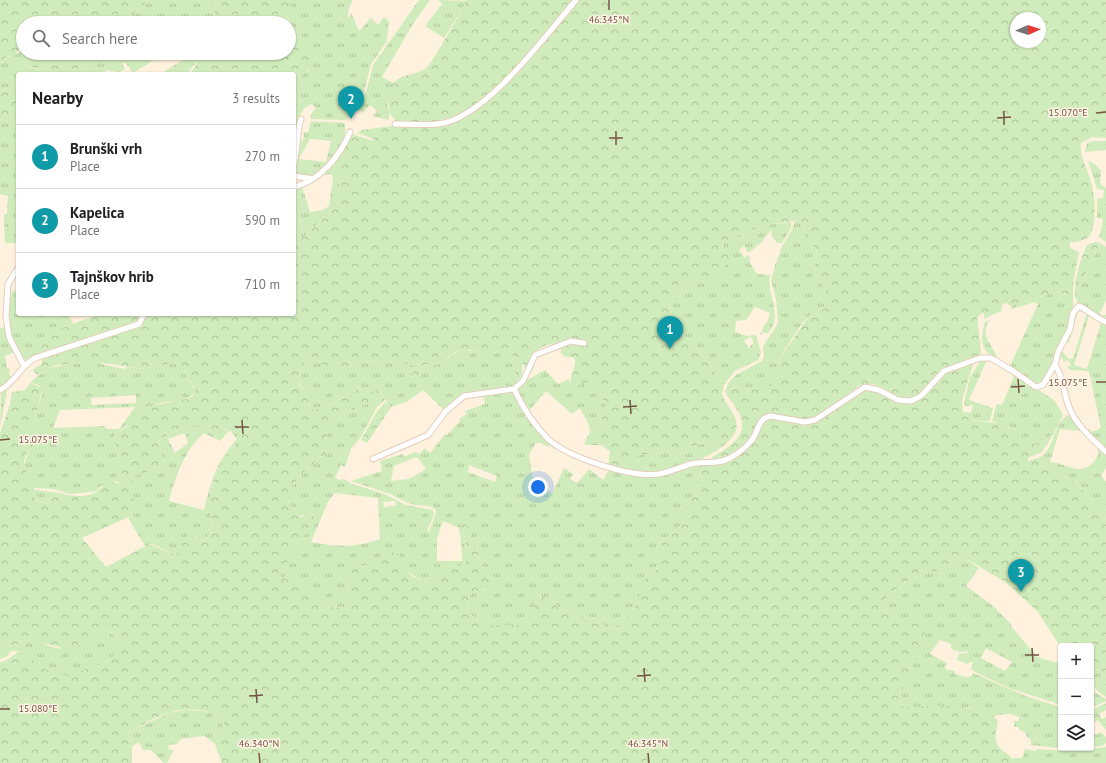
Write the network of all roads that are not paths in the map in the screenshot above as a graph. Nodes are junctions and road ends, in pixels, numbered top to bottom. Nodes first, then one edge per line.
1 (576, 0) edge
2 (301, 119) dead end
3 (395, 124) dead end
4 (350, 132) dead end
5 (296, 156) edge
6 (296, 176) edge
7 (314, 179) junction
8 (296, 186) edge
9 (16, 271) edge
10 (143, 316) edge
11 (1106, 322) edge
12 (584, 343) dead end
13 (1055, 364) junction
14 (24, 366) junction
15 (514, 389) junction
16 (0, 390) edge
17 (1106, 452) edge
18 (373, 459) dead end

1 - 3 street
2 - 5 street
4 - 7 street
6 - 7 street
7 - 8 street
9 - 14 street
10 - 14 street
11 - 13 street
12 - 15 street
13 - 15 street
13 - 17 street
14 - 16 street
15 - 18 street

